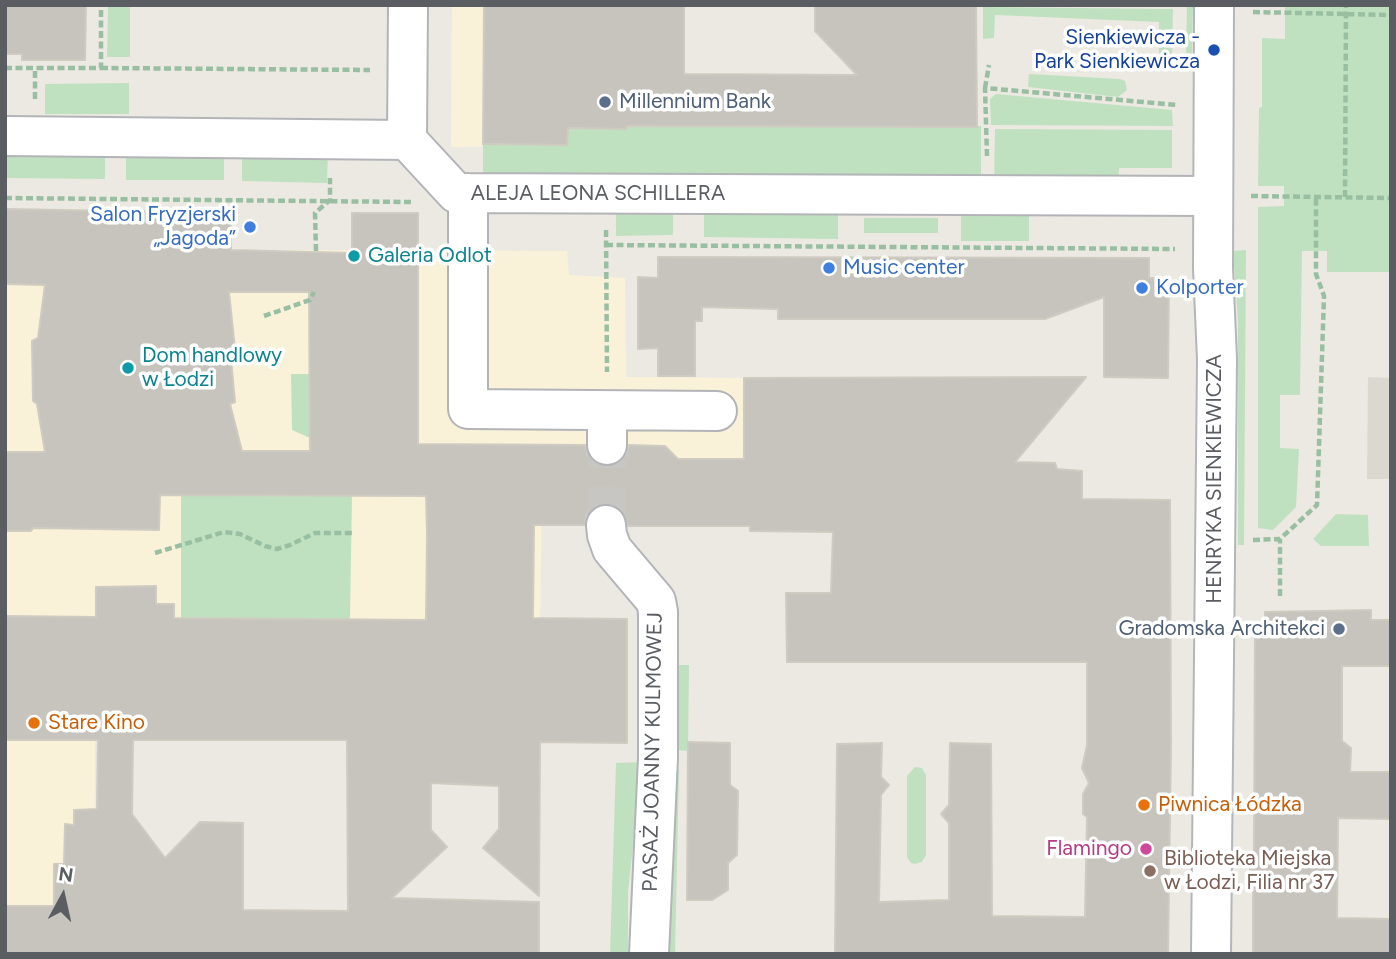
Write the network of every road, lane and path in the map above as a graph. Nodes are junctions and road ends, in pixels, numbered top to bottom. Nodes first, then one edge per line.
1 (101, 5) edge
2 (408, 5) edge
3 (1214, 5) edge
4 (1346, 5) edge
5 (1253, 12) dead end
6 (1346, 15) junction
7 (1391, 15) edge
8 (989, 65) dead end
9 (5, 68) edge
10 (101, 68) junction
11 (408, 70) junction
12 (985, 88) junction
13 (1175, 105) dead end
14 (986, 127) dead end
15 (5, 136) edge
16 (331, 139) junction
17 (407, 140) junction
18 (462, 193) junction
19 (607, 195) junction
20 (1232, 196) junction
21 (1316, 197) junction
22 (1345, 197) junction
23 (5, 198) edge
24 (1391, 198) edge
25 (330, 200) junction
26 (606, 245) junction
27 (1180, 249) dead end
28 (316, 251) dead end
29 (314, 292) dead end
30 (264, 316) dead end
31 (717, 411) dead end
32 (607, 428) junction
33 (606, 526) tunnel mouth
34 (352, 533) dead end
35 (1280, 539) junction
36 (1251, 540) dead end
37 (155, 553) dead end
38 (1280, 596) dead end
39 (649, 954) edge
40 (1211, 954) edge

1 - 10 path
2 - 11 street
3 - 20 street, HENRYKA SIENKIEWICZA
4 - 6 path
5 - 6 path
6 - 7 path
6 - 22 path
8 - 12 path
9 - 10 path
10 - 11 path
11 - 17 street
12 - 13 path
12 - 14 path
15 - 16 street
16 - 17 street
16 - 25 path
17 - 18 street, ALEJA LEONA SCHILLERA
18 - 19 street, ALEJA LEONA SCHILLERA
18 - 25 path
18 - 32 street
19 - 20 street, ALEJA LEONA SCHILLERA
19 - 26 path
20 - 21 path
20 - 40 street, HENRYKA SIENKIEWICZA
21 - 22 path
21 - 35 path
22 - 24 path
23 - 25 path
25 - 28 path
26 - 27 path
26 - 32 path
29 - 30 path
31 - 32 street
33 - 39 street, PASAŻ JOANNY KULMOWEJ
34 - 37 path
35 - 36 path
35 - 38 path

